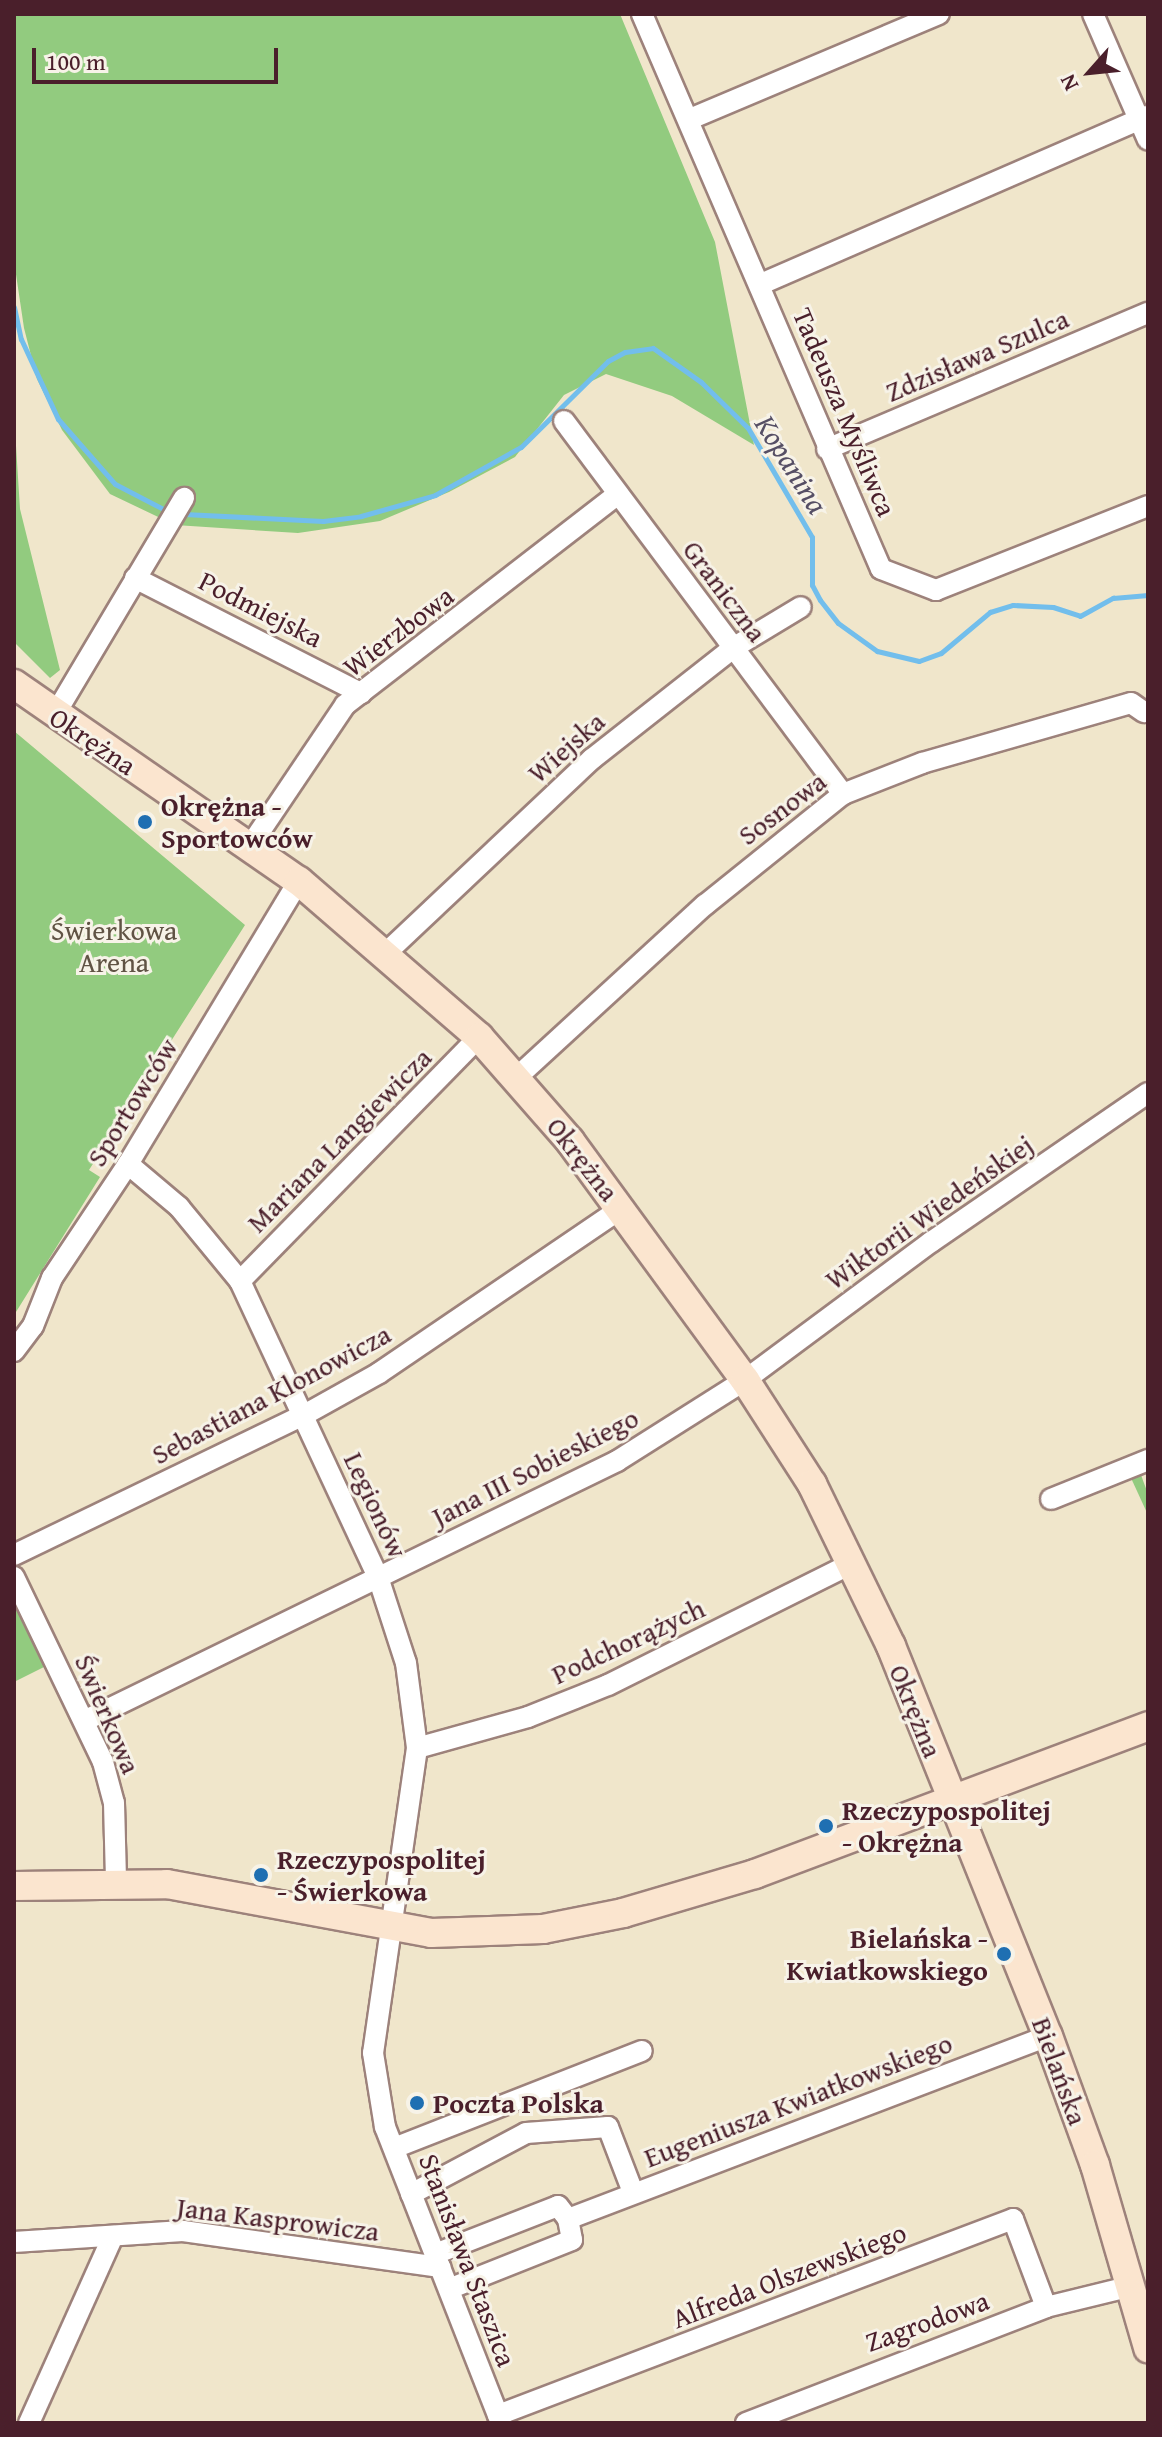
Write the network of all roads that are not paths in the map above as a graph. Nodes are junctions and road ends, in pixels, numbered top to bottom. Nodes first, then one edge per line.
1 (642, 14) edge
2 (939, 14) edge
3 (1093, 14) edge
4 (1143, 118) edge
5 (690, 119) junction
6 (1148, 140) edge
7 (761, 284) junction
8 (1148, 313) edge
9 (564, 421) dead end
10 (827, 449) junction
11 (617, 495) junction
12 (184, 498) dead end
13 (1148, 506) edge
14 (135, 578) junction
15 (801, 607) dead end
16 (733, 648) junction
17 (14, 684) edge
18 (361, 693) junction
19 (1144, 712) dead end
20 (54, 716) junction
21 (843, 794) junction
22 (250, 846) junction
23 (299, 881) junction
24 (386, 953) junction
25 (479, 1037) junction
26 (517, 1077) junction
27 (1148, 1093) edge
28 (128, 1164) junction
29 (622, 1208) junction
30 (240, 1281) junction
31 (14, 1351) edge
32 (745, 1380) junction
33 (304, 1415) junction
34 (1148, 1460) edge
35 (1051, 1499) dead end
36 (14, 1555) edge
37 (853, 1563) junction
38 (14, 1577) edge
39 (378, 1577) junction
40 (86, 1720) junction
41 (1148, 1726) edge
42 (417, 1748) junction
43 (953, 1801) junction
44 (116, 1881) junction
45 (14, 1886) edge
46 (390, 1927) junction
47 (1048, 2036) junction
48 (642, 2051) dead end
49 (394, 2148) junction
50 (633, 2192) junction
51 (411, 2194) junction
52 (568, 2219) junction
53 (113, 2236) junction
54 (14, 2242) edge
55 (438, 2260) junction
56 (1132, 2286) junction
57 (449, 2289) junction
58 (1046, 2307) junction
59 (1146, 2331) edge
60 (500, 2419) edge
61 (29, 2423) edge
62 (746, 2423) edge

1 - 5 street, Tadeusza Myśliwca
2 - 5 street
3 - 4 street
4 - 6 street
4 - 7 street
5 - 7 street, Tadeusza Myśliwca
7 - 10 street, Tadeusza Myśliwca
8 - 10 street, Zdzisława Szulca
9 - 11 street, Graniczna
10 - 13 street, Tadeusza Myśliwca
11 - 16 street, Graniczna
11 - 18 street, Wierzbowa
12 - 14 street
14 - 18 street, Podmiejska
14 - 20 street
15 - 16 street, Wiejska
16 - 21 street, Graniczna
16 - 24 street, Wiejska
17 - 20 street, Okrężna
18 - 22 street, Wierzbowa
19 - 21 street, Sosnowa
20 - 22 street, Okrężna
21 - 26 street, Sosnowa
22 - 23 street, Okrężna
23 - 24 street, Okrężna
23 - 28 street, Sportowców
24 - 25 street, Okrężna
25 - 26 street, Okrężna
25 - 30 street, Mariana Langiewicza
26 - 29 street, Okrężna
27 - 32 street, Wiktorii Wiedeńskiej
28 - 30 street, Legionów
28 - 31 street, Sportowców
29 - 32 street, Okrężna
29 - 33 street, Sebastiana Klonowicza
30 - 33 street, Legionów
32 - 37 street, Okrężna
32 - 39 street, Jana III Sobieskiego
33 - 36 street, Sebastiana Klonowicza
33 - 39 street, Legionów
34 - 35 street
37 - 42 street, Podchorążych
37 - 43 street, Okrężna
38 - 40 street, Świerkowa
39 - 40 street, Jana III Sobieskiego
39 - 42 street, Legionów
40 - 44 street, Świerkowa
41 - 43 street
42 - 46 street, Legionów
43 - 46 street
43 - 47 street, Bielańska
44 - 45 street
44 - 46 street
46 - 49 street, Stanisława Staszica
47 - 50 street, Eugeniusza Kwiatkowskiego
47 - 56 street, Bielańska
48 - 49 street
49 - 51 street, Stanisława Staszica
50 - 51 street
50 - 52 street, Eugeniusza Kwiatkowskiego
51 - 55 street, Stanisława Staszica
52 - 55 street
52 - 57 street
53 - 54 street, Jana Kasprowicza
53 - 55 street, Jana Kasprowicza
53 - 61 street
55 - 57 street, Stanisława Staszica
56 - 58 street, Zagrodowa
56 - 59 street, Bielańska
57 - 60 street, Stanisława Staszica
58 - 60 street, Alfreda Olszewskiego
58 - 62 street, Zagrodowa

